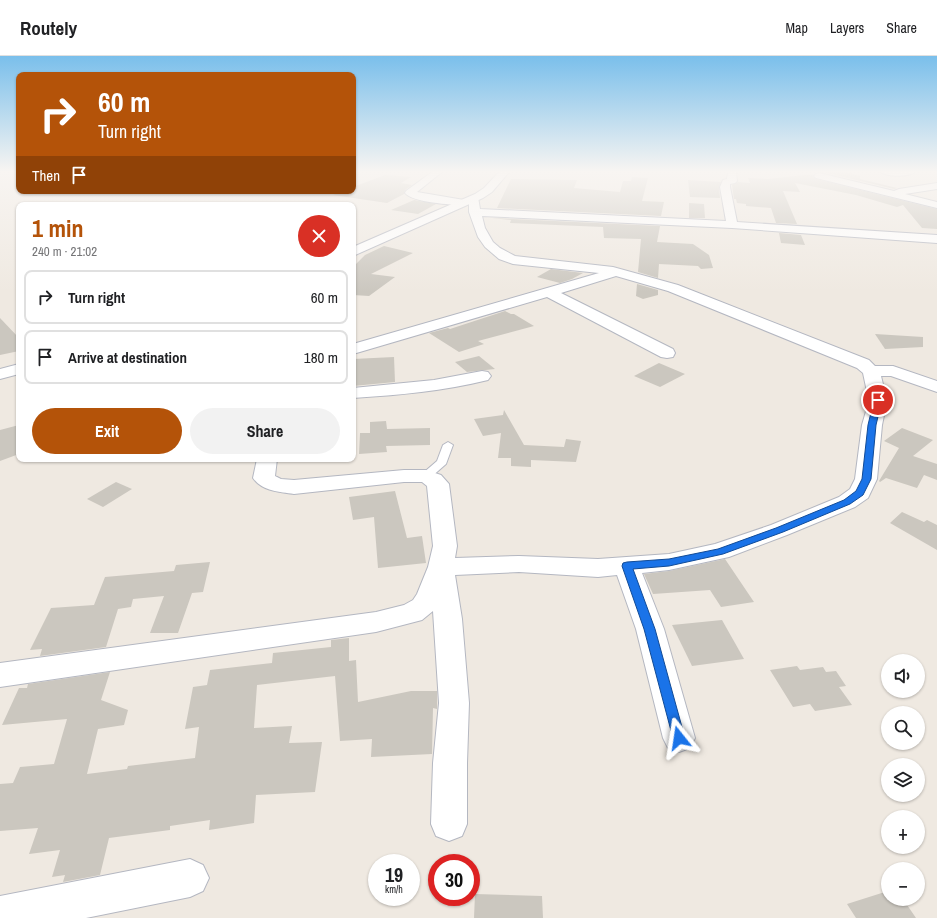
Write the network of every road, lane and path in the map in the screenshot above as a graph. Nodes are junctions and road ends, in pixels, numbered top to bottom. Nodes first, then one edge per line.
1 (453, 212) edge
2 (473, 212) edge
3 (565, 212) edge
4 (730, 212) edge
5 (732, 225) junction
6 (937, 239) edge
7 (356, 251) edge
8 (617, 272) junction
9 (549, 292) junction
10 (356, 348) edge
11 (667, 353) dead end
12 (16, 370) edge
13 (871, 371) junction
14 (0, 374) edge
15 (482, 376) dead end
16 (937, 387) edge
17 (356, 393) edge
18 (448, 445) dead end
19 (267, 462) edge
20 (426, 476) junction
21 (627, 566) junction
22 (441, 567) junction
23 (0, 675) edge
24 (679, 738) dead end
25 (449, 824) dead end
26 (190, 878) dead end
27 (0, 916) edge

1 - 7 street
2 - 8 street
3 - 5 street
4 - 5 street
5 - 6 street
8 - 9 street
8 - 13 street
9 - 10 street
9 - 11 street
12 - 14 street
13 - 16 street
13 - 21 street
15 - 17 street
18 - 20 lane
19 - 20 street
20 - 22 street
21 - 22 street
21 - 24 street
22 - 23 street
22 - 25 street
26 - 27 street

